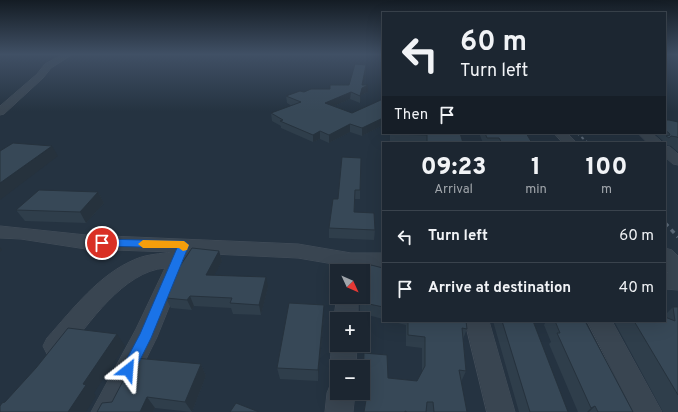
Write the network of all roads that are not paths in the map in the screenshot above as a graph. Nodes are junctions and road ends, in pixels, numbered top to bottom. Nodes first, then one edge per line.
1 (42, 73) edge
2 (0, 112) edge
3 (561, 134) edge
4 (645, 134) edge
5 (569, 142) edge
6 (655, 142) edge
7 (666, 151) edge
8 (678, 161) edge
9 (0, 232) edge
10 (181, 253) junction
11 (666, 256) edge
12 (382, 261) edge
13 (346, 264) edge
14 (358, 264) edge
15 (678, 270) edge
16 (666, 281) edge
17 (678, 282) edge
18 (477, 322) edge
19 (600, 322) edge
20 (41, 363) edge
21 (341, 400) edge
22 (105, 412) edge
23 (340, 412) edge
24 (501, 412) edge
25 (648, 412) edge

1 - 2 street
3 - 5 street
4 - 6 street
7 - 8 street
9 - 10 street
10 - 13 street
10 - 20 street
10 - 22 street
11 - 15 street
12 - 14 street
16 - 17 street
18 - 24 street
19 - 25 street
21 - 23 street

